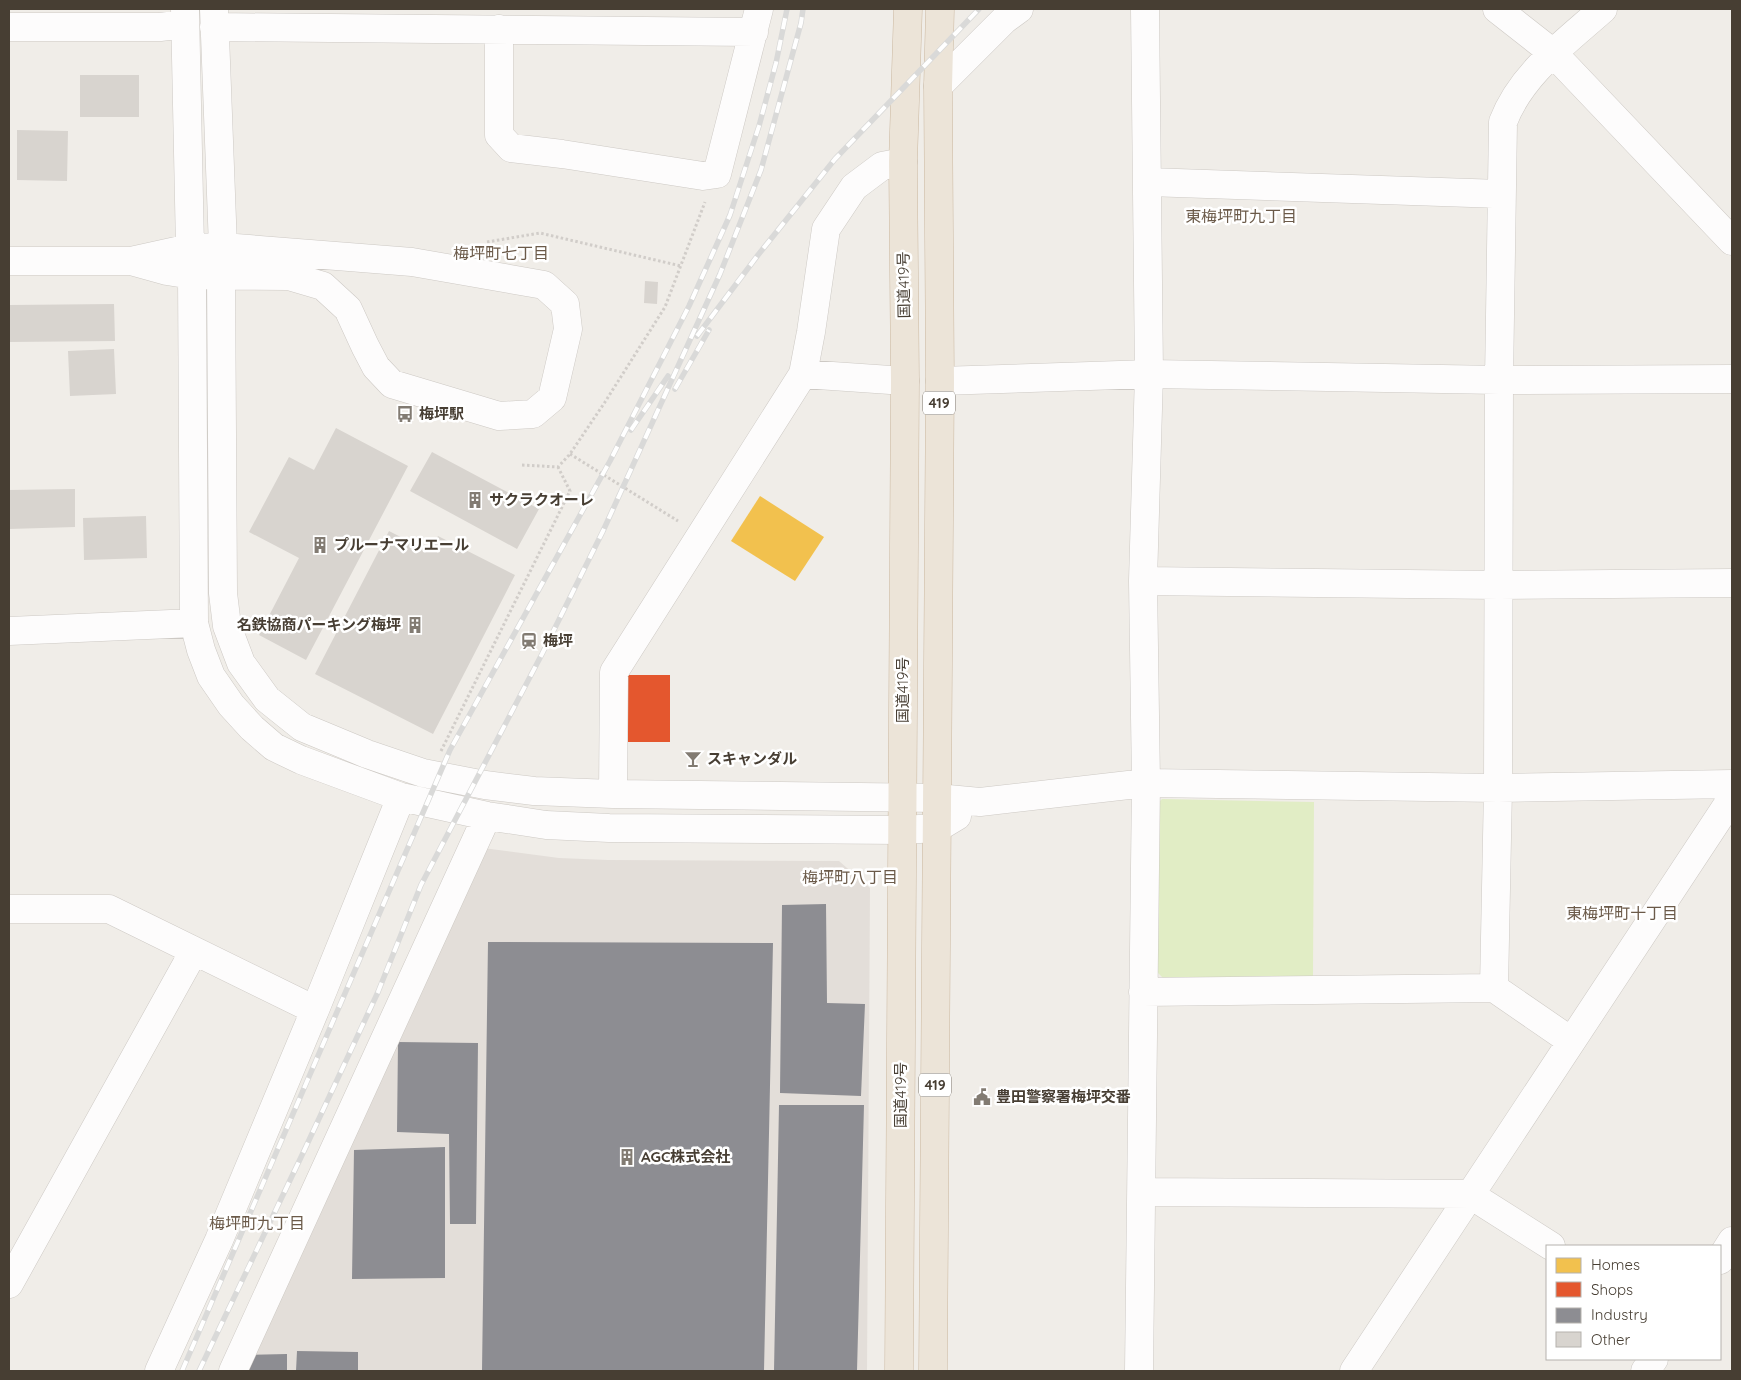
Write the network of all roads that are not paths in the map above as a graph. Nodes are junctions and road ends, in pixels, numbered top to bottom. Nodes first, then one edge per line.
1 (908, 9) edge
2 (941, 9) edge
3 (1019, 9) edge
4 (1145, 9) edge
5 (1497, 9) edge
6 (1603, 9) edge
7 (185, 16) edge
8 (214, 18) edge
9 (757, 20) edge
10 (9, 27) edge
11 (499, 30) junction
12 (1553, 53) junction
13 (938, 86) junction
14 (903, 162) junction
15 (1148, 182) junction
16 (1502, 194) junction
17 (1732, 241) edge
18 (223, 247) junction
19 (190, 248) junction
20 (9, 261) edge
21 (131, 261) junction
22 (192, 275) junction
23 (221, 275) junction
24 (803, 374) junction
25 (1149, 374) junction
26 (1732, 379) edge
27 (1499, 380) junction
28 (905, 381) junction
29 (940, 381) junction
30 (1143, 582) junction
31 (1732, 583) edge
32 (1499, 585) junction
33 (194, 623) junction
34 (9, 631) edge
35 (1146, 783) junction
36 (1732, 784) edge
37 (1498, 788) junction
38 (613, 794) junction
39 (401, 797) junction
40 (902, 798) junction
41 (937, 798) junction
42 (1732, 798) edge
43 (980, 802) junction
44 (487, 816) junction
45 (937, 828) junction
46 (902, 830) junction
47 (9, 909) edge
48 (194, 951) junction
49 (1494, 988) junction
50 (1143, 992) junction
51 (315, 1010) junction
52 (1571, 1041) junction
53 (1142, 1192) junction
54 (1469, 1194) junction
55 (1732, 1241) edge
56 (1549, 1245) edge
57 (1721, 1258) edge
58 (9, 1284) edge
59 (1653, 1360) edge
60 (159, 1371) edge
61 (234, 1371) edge
62 (899, 1371) edge
63 (933, 1371) edge
64 (1139, 1371) edge
65 (1354, 1371) edge
66 (1645, 1371) edge

1 - 14 highway, 国道419号 / 419
2 - 13 highway, 419
3 - 13 street
4 - 15 street
5 - 12 street
6 - 12 street
7 - 10 street
7 - 19 street
8 - 11 street
8 - 18 street
9 - 11 street
9 - 11 street
12 - 16 street
12 - 17 street
13 - 29 highway, 419
14 - 24 street
14 - 28 highway, 国道419号 / 419
15 - 16 street
15 - 25 street
16 - 27 street
18 - 19 street
18 - 23 street
18 - 23 street
19 - 21 street
19 - 22 street
20 - 21 street
21 - 22 street
22 - 23 street
22 - 33 street
23 - 38 street
24 - 28 street
24 - 38 street
25 - 27 street
25 - 29 street
25 - 30 street
26 - 27 street
27 - 32 street
28 - 40 highway, 国道419号 / 419
29 - 41 highway, 419
30 - 32 street
30 - 35 street
31 - 32 street
32 - 37 street
33 - 34 street
33 - 39 street
35 - 37 street
35 - 43 street
35 - 50 street
36 - 37 street
37 - 49 street
38 - 40 street
39 - 44 street
39 - 51 street
40 - 41 street
40 - 46 highway, 国道419号 / 419
41 - 43 street
41 - 45 highway, 419
42 - 52 street
43 - 45 street
44 - 46 street
44 - 61 street
45 - 46 street
45 - 63 highway, 419
46 - 62 highway, 国道419号 / 419
47 - 48 street
48 - 51 street
48 - 58 street
49 - 50 street
49 - 52 street
50 - 53 street
51 - 60 street
52 - 54 street
53 - 54 street
53 - 64 street
54 - 56 street
54 - 65 street
55 - 57 street
59 - 66 street

